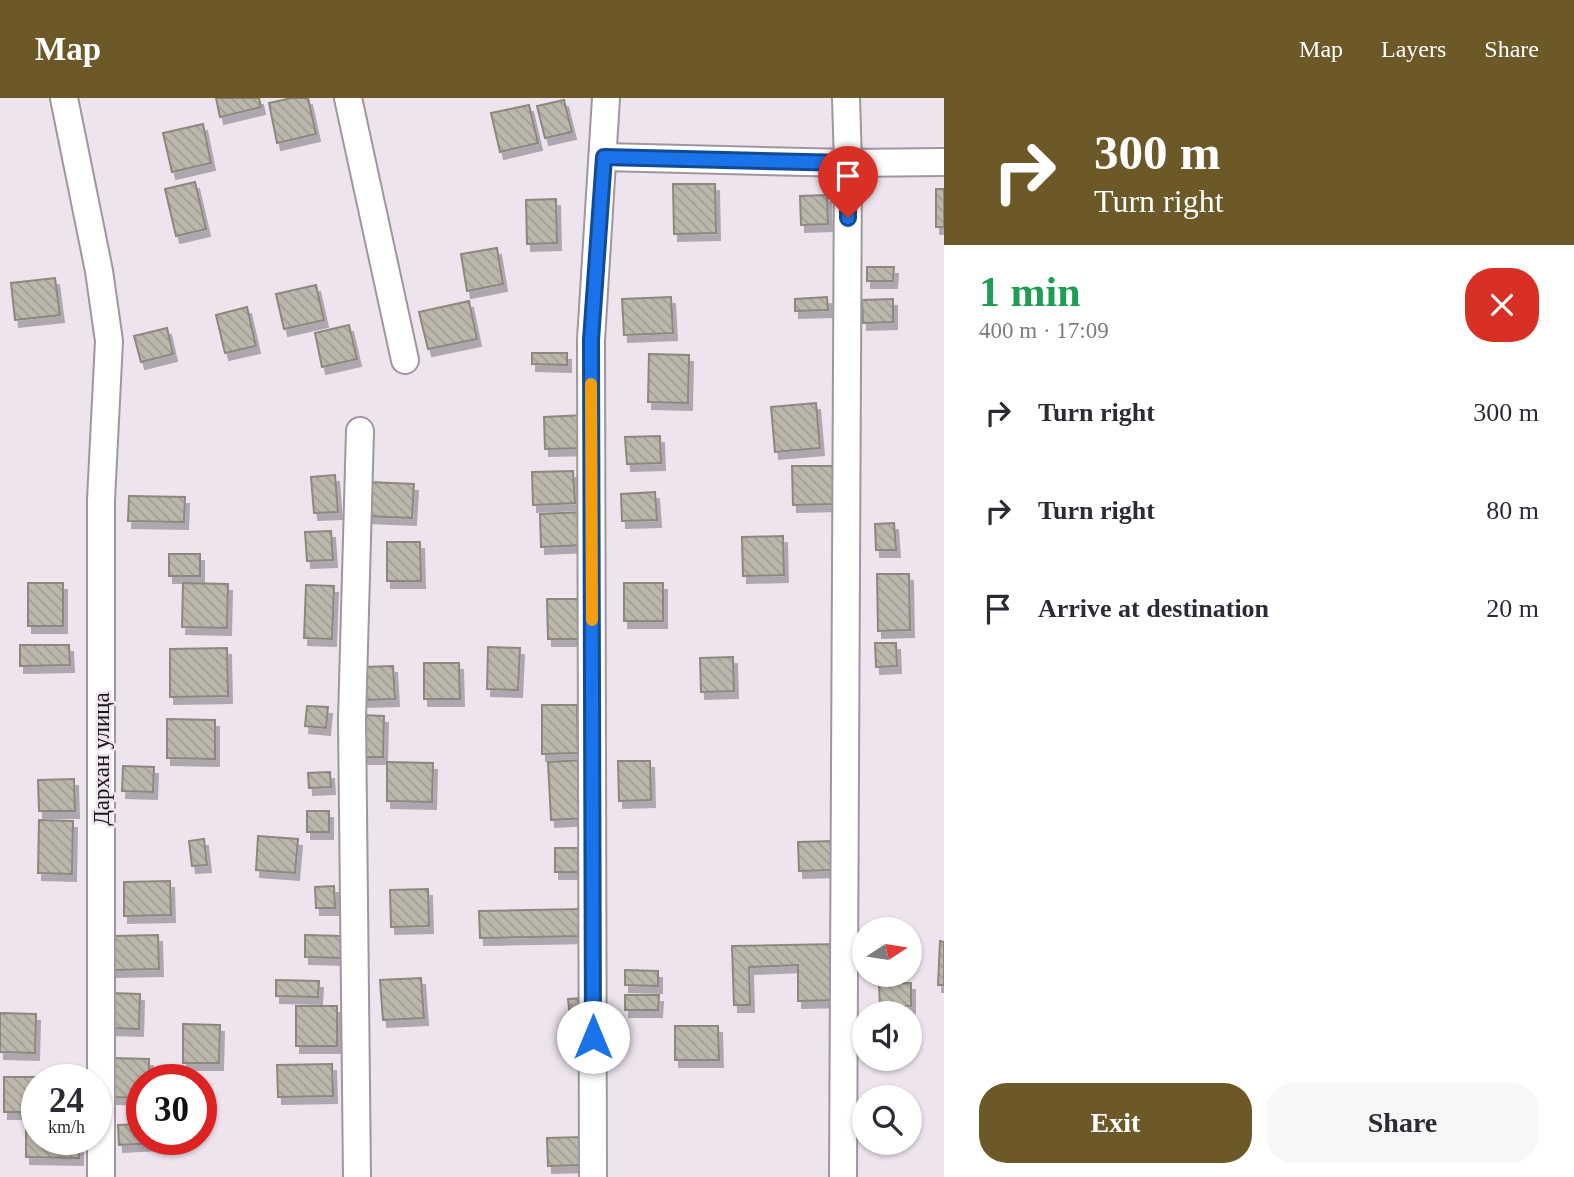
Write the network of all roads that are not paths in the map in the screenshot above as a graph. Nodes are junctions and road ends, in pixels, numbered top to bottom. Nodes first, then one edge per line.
1 (64, 98) edge
2 (348, 98) edge
3 (606, 98) edge
4 (846, 98) edge
5 (604, 157) junction
6 (944, 162) edge
7 (848, 163) junction
8 (405, 360) dead end
9 (360, 431) dead end
10 (101, 1177) edge
11 (357, 1177) edge
12 (593, 1177) edge
13 (843, 1177) edge

1 - 10 street, Дархан улица
2 - 8 street
3 - 5 street
4 - 7 street
5 - 7 street
5 - 12 street
6 - 7 street
7 - 13 street
9 - 11 street

